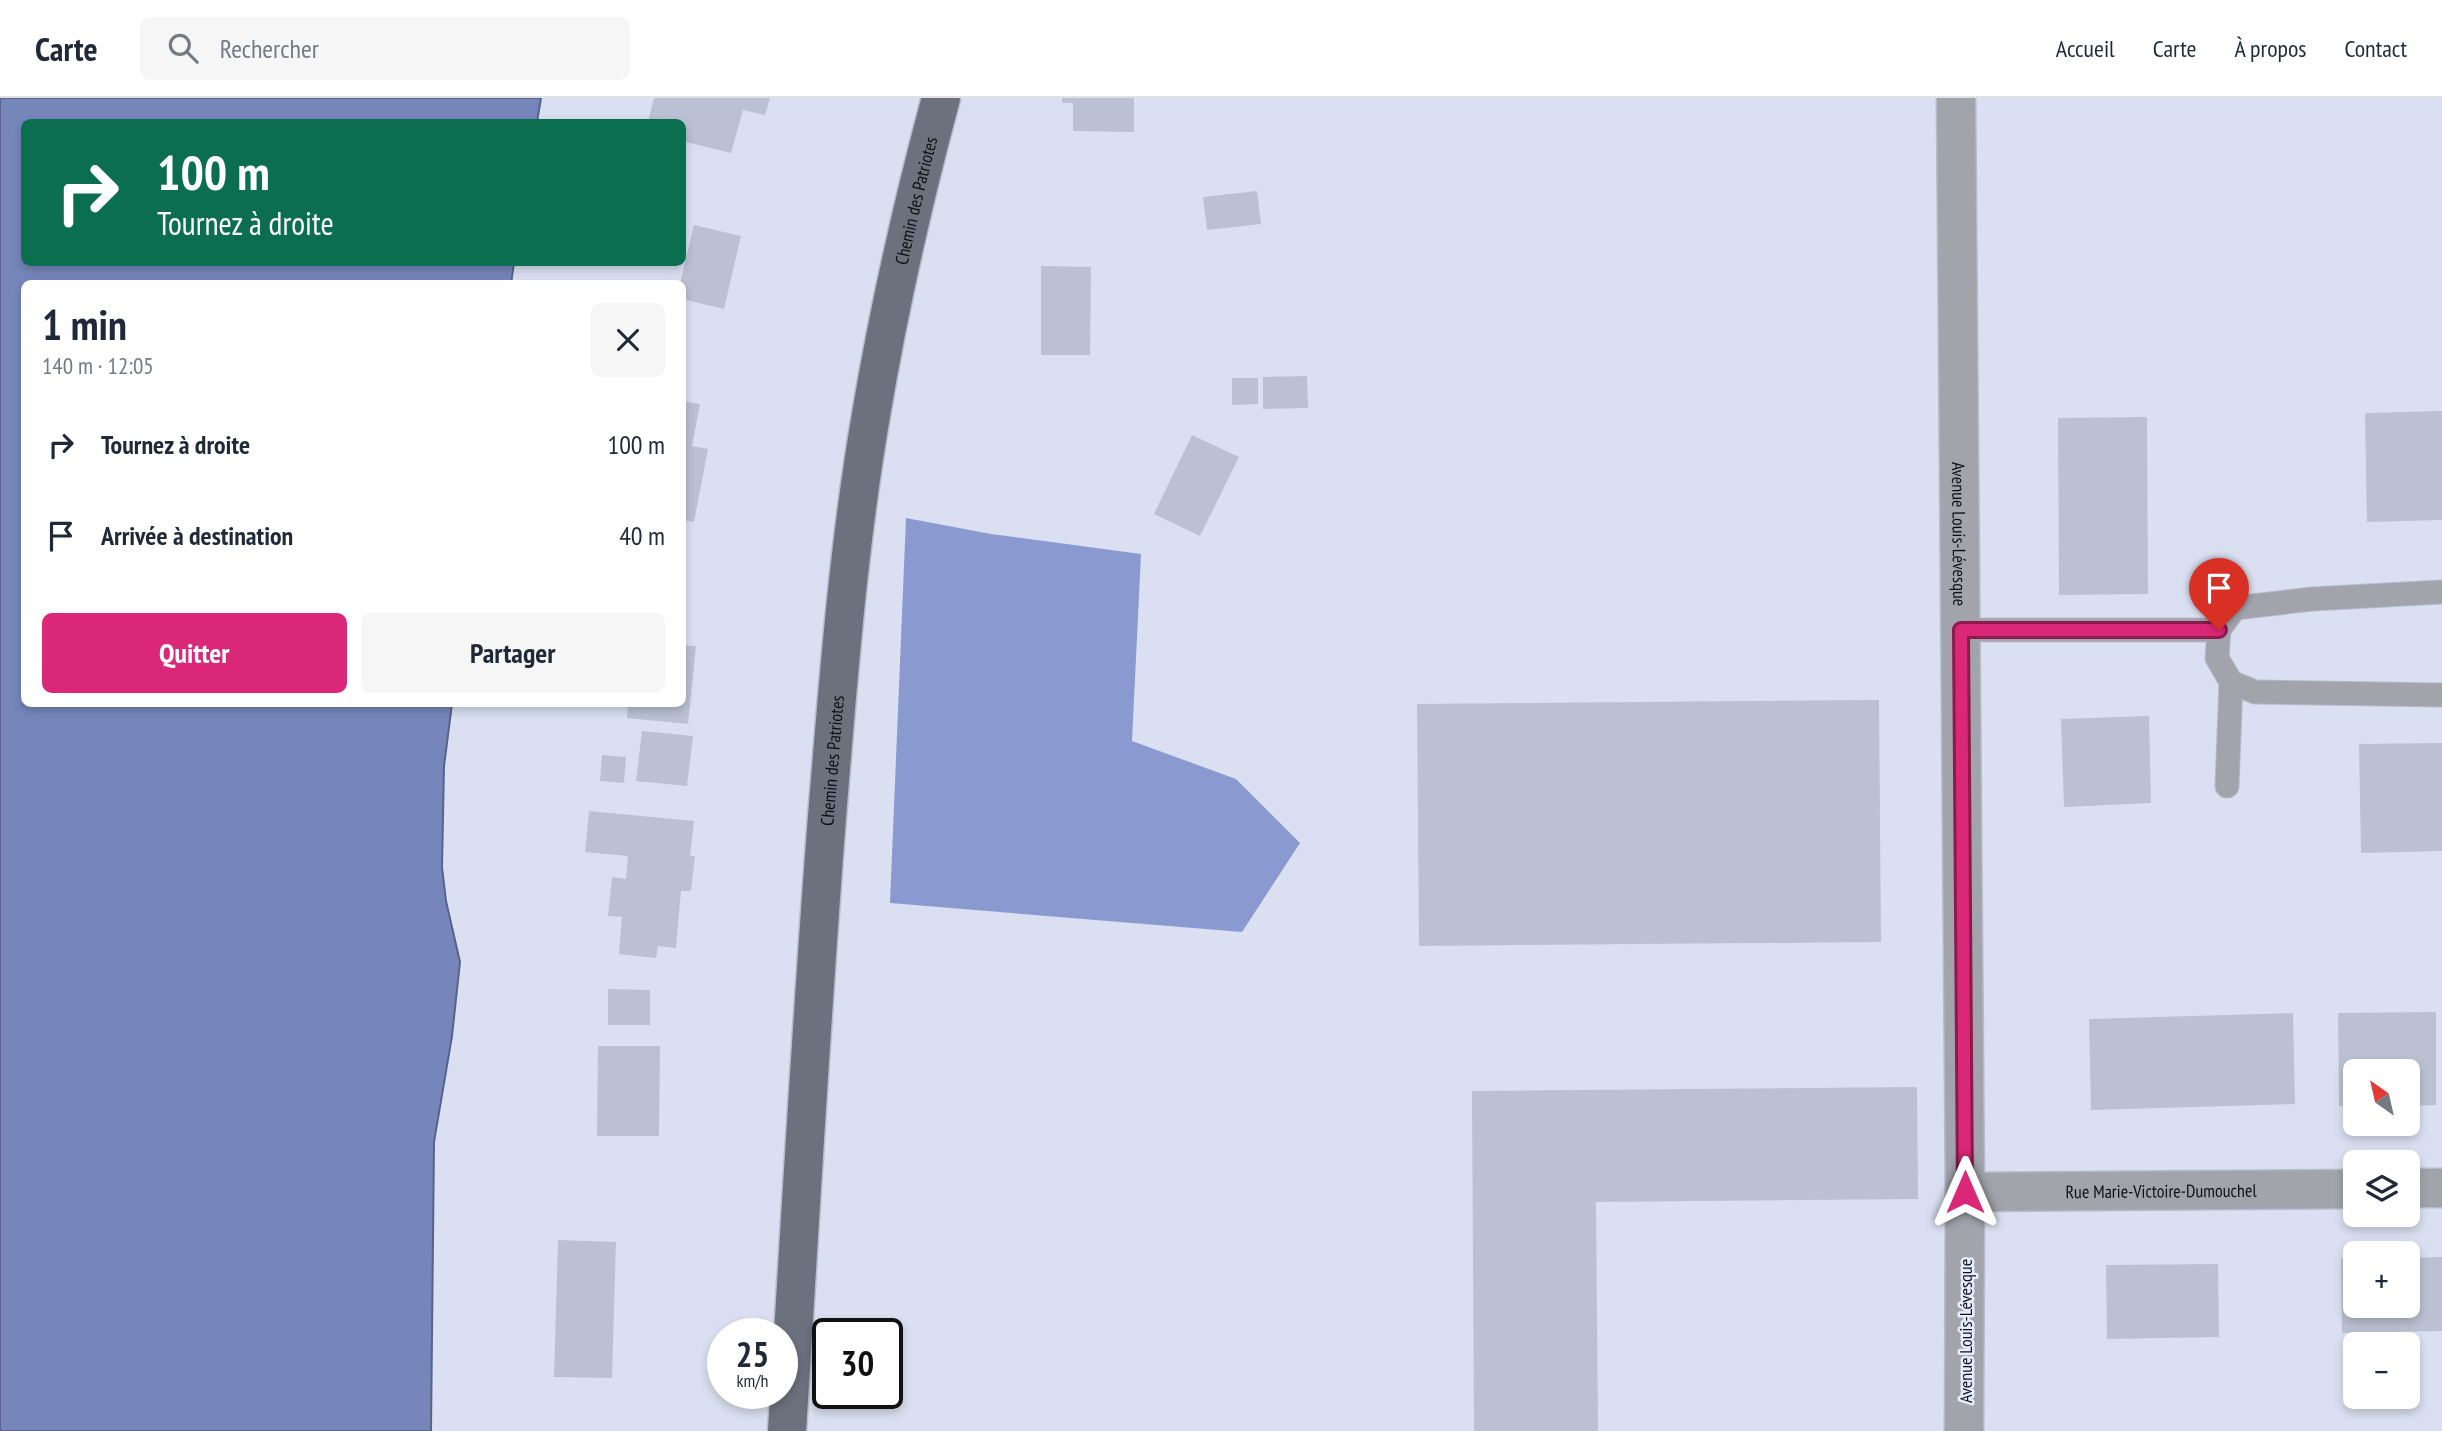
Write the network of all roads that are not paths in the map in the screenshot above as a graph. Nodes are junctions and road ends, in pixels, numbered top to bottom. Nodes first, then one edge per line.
1 (941, 98) edge
2 (1956, 98) edge
3 (2442, 592) edge
4 (1961, 630) junction
5 (2219, 630) junction
6 (2231, 682) junction
7 (2442, 695) edge
8 (2227, 786) dead end
9 (2420, 1188) edge
10 (2442, 1188) edge
11 (2343, 1189) edge
12 (1965, 1192) junction
13 (786, 1431) edge
14 (1964, 1431) edge

1 - 13 main road, Chemin des Patriotes
2 - 4 street, Avenue Louis-Lévesque
3 - 5 lane
4 - 5 lane
4 - 12 street, Avenue Louis-Lévesque
5 - 6 lane
6 - 7 lane
6 - 8 lane
9 - 10 street
11 - 12 street, Rue Marie-Victoire-Dumouchel
12 - 14 street, Avenue Louis-Lévesque

